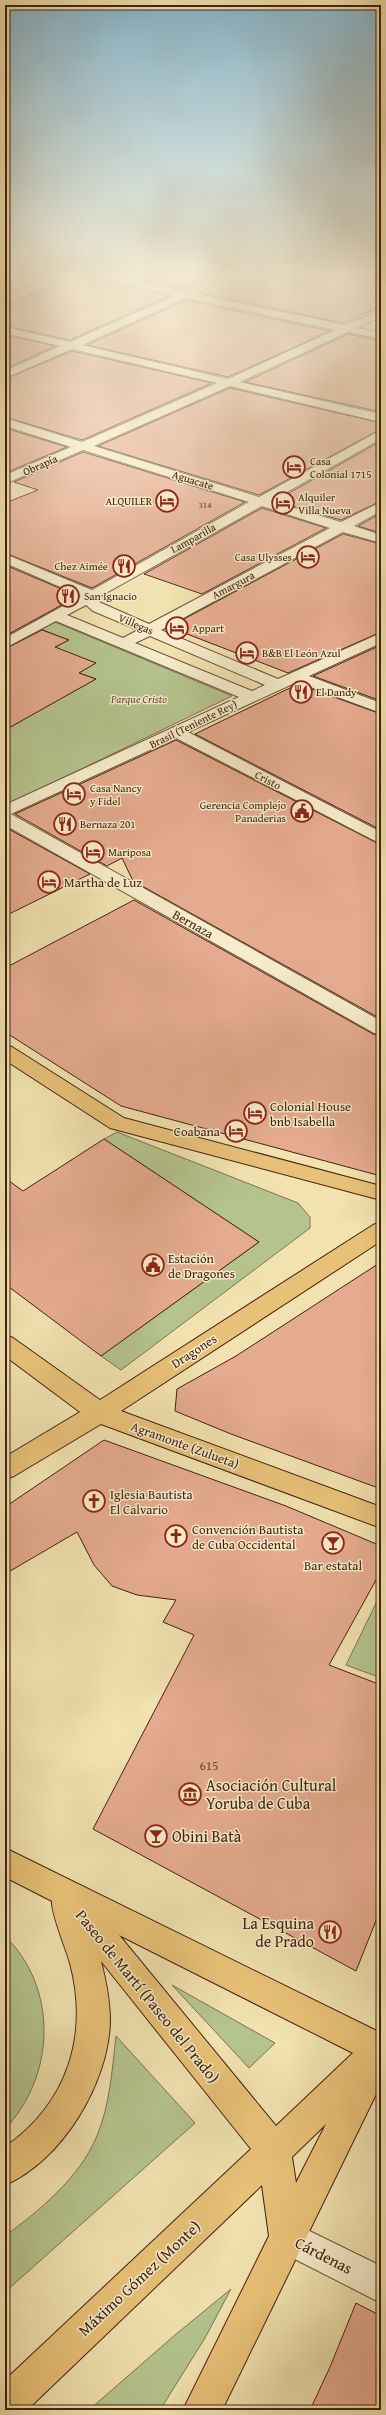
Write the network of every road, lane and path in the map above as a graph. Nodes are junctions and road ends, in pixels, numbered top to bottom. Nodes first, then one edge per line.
1 (217, 388) edge
2 (254, 388) edge
3 (381, 418) edge
4 (5, 422) edge
5 (381, 434) edge
6 (81, 446) junction
7 (5, 480) edge
8 (260, 501) junction
9 (381, 506) edge
10 (343, 526) junction
11 (381, 539) edge
12 (5, 558) edge
13 (92, 595) junction
14 (52, 618) junction
15 (149, 630) junction
16 (381, 637) edge
17 (5, 644) edge
18 (123, 644) junction
19 (295, 676) junction
20 (276, 684) junction
21 (250, 696) junction
22 (381, 708) edge
23 (176, 732) junction
24 (5, 811) edge
25 (5, 818) edge
26 (381, 839) edge
27 (381, 1029) edge
28 (5, 1050) edge
29 (381, 1193) edge
30 (381, 1230) edge
31 (5, 1344) edge
32 (99, 1413) junction
33 (5, 1469) edge
34 (381, 1518) edge
35 (5, 1862) edge
36 (64, 1892) junction
37 (380, 2049) edge
38 (274, 2150) junction
39 (5, 2168) edge
40 (287, 2237) junction
41 (381, 2285) edge
42 (5, 2405) edge
43 (202, 2410) edge

1 - 6 street, Obrapía
2 - 3 street
4 - 6 street, Aguacate
5 - 8 street, Lamparilla
6 - 7 street, Obrapía
6 - 8 street, Aguacate
8 - 10 street, Aguacate
8 - 13 street, Lamparilla
9 - 10 street, Amargura
10 - 11 street, Aguacate
10 - 15 street, Amargura
12 - 13 street
13 - 14 street, Lamparilla
13 - 15 street, Villegas
14 - 17 street, Lamparilla
14 - 18 street, Villegas
15 - 18 street, Amargura
15 - 20 street, Villegas
16 - 19 street, Brasil (Teniente Rey)
18 - 21 street, Villegas
19 - 20 street, Brasil (Teniente Rey)
19 - 22 street
20 - 21 street, Brasil (Teniente Rey)
21 - 23 street, Brasil (Teniente Rey)
23 - 24 street, Brasil (Teniente Rey)
23 - 26 street, Cristo
25 - 27 street, Bernaza
28 - 29 main road
30 - 32 main road, Dragones
31 - 32 main road, Agramonte (Zulueta)
32 - 33 main road, Dragones
32 - 34 main road, Agramonte (Zulueta)
35 - 36 main road, Paseo de Martí (Paseo del Prado)
36 - 37 main road
36 - 38 main road, Paseo de Martí (Paseo del Prado)
36 - 39 main road
37 - 38 main road, Máximo Gómez (Monte)
37 - 40 main road
38 - 40 main road
38 - 42 main road, Máximo Gómez (Monte)
40 - 41 street, Cárdenas
40 - 43 main road

